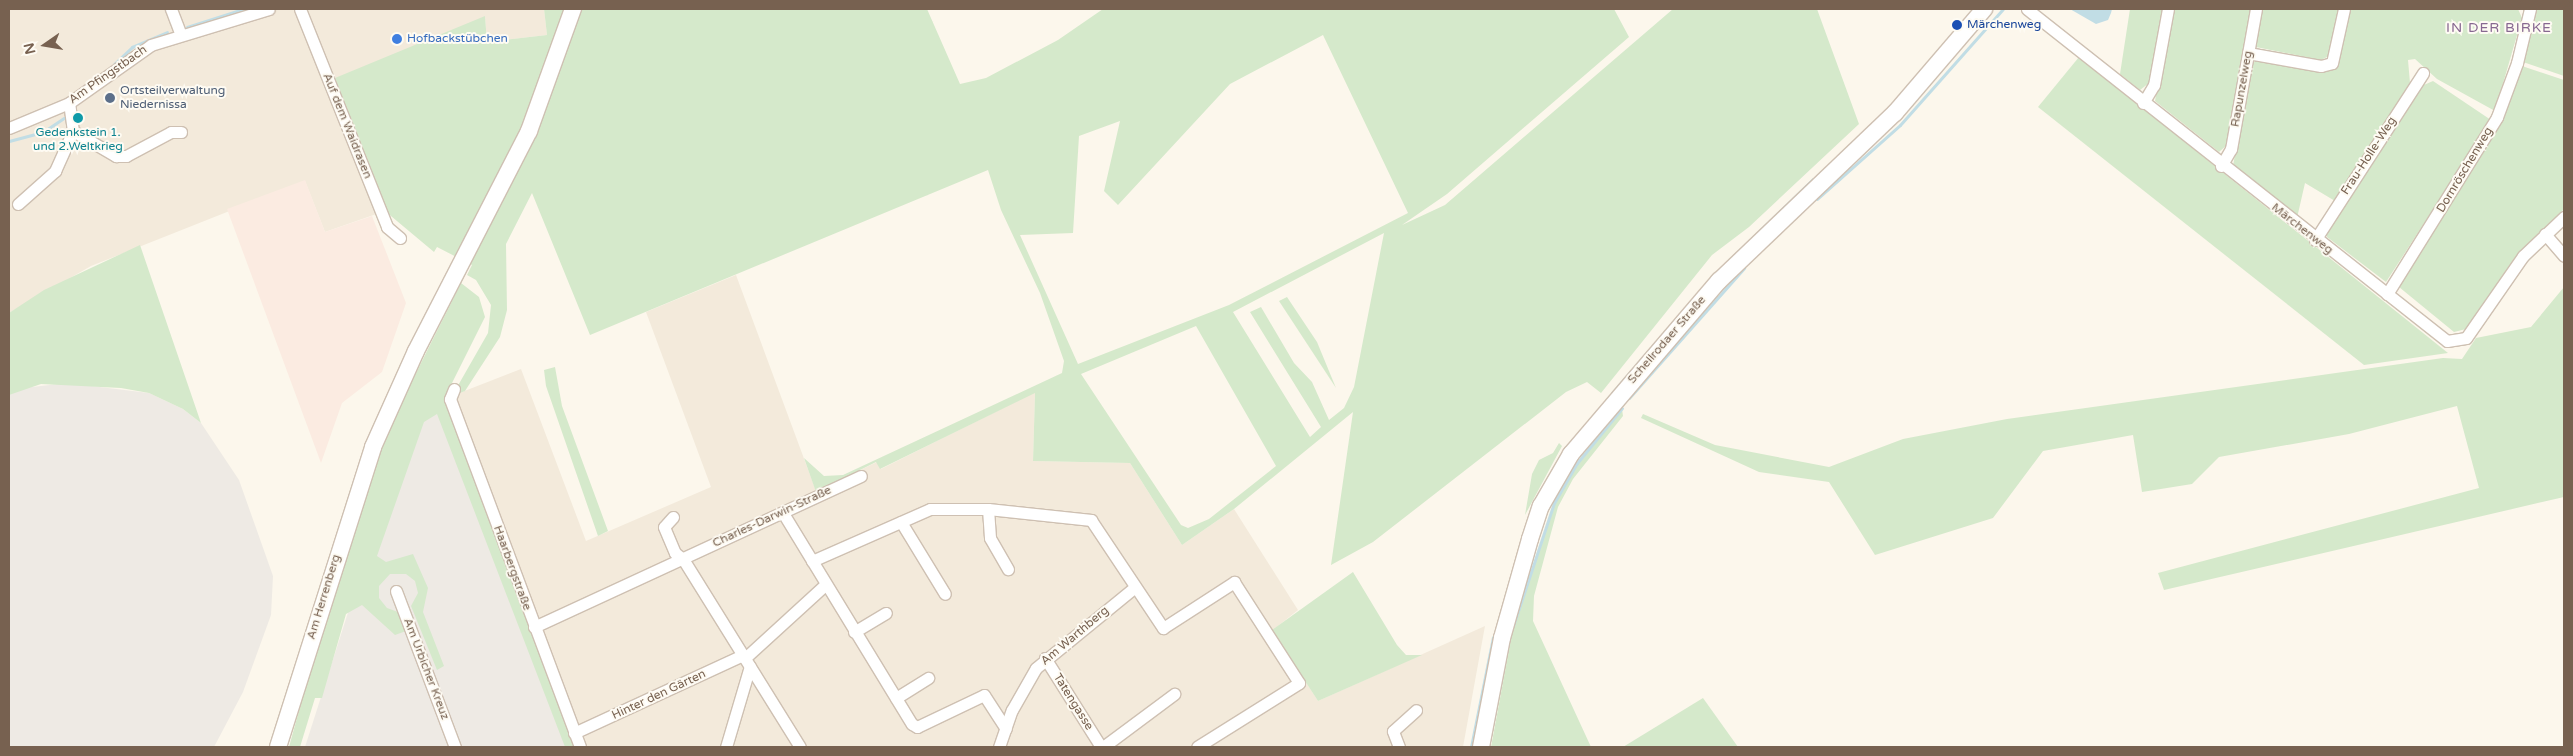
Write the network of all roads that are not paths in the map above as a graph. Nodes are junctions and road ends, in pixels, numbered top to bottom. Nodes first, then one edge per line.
1 (171, 9) edge
2 (269, 9) edge
3 (300, 9) edge
4 (573, 9) edge
5 (1984, 9) edge
6 (2027, 9) edge
7 (2168, 9) edge
8 (2256, 9) edge
9 (2344, 9) edge
10 (2530, 9) edge
11 (180, 33) junction
12 (2248, 53) junction
13 (2423, 73) dead end
14 (69, 103) junction
15 (2143, 103) junction
16 (9, 128) edge
17 (73, 131) junction
18 (181, 132) dead end
19 (2221, 166) junction
20 (18, 204) dead end
21 (2564, 217) edge
22 (2545, 234) junction
23 (400, 238) dead end
24 (2315, 240) junction
25 (2564, 256) edge
26 (2387, 294) junction
27 (454, 389) dead end
28 (861, 476) dead end
29 (988, 510) junction
30 (783, 513) junction
31 (673, 517) dead end
32 (901, 522) junction
33 (684, 559) junction
34 (812, 561) junction
35 (1008, 569) dead end
36 (825, 585) junction
37 (1135, 587) junction
38 (396, 591) dead end
39 (945, 594) dead end
40 (886, 613) dead end
41 (534, 628) junction
42 (854, 632) junction
43 (1046, 658) junction
44 (746, 660) junction
45 (928, 678) dead end
46 (1174, 694) dead end
47 (896, 698) junction
48 (1416, 710) dead end
49 (1006, 729) junction
50 (574, 733) junction
51 (278, 747) edge
52 (455, 747) edge
53 (580, 747) edge
54 (726, 747) edge
55 (800, 747) edge
56 (1000, 747) edge
57 (1102, 747) edge
58 (1197, 747) edge
59 (1400, 747) edge
60 (1481, 747) edge

1 - 11 street
2 - 11 street, Am Pfingstbach
3 - 23 street, Auf dem Waidrasen
4 - 51 street, Am Herrenberg
5 - 60 street, Schellrodaer Straße
6 - 15 street, Märchenweg
7 - 15 street
8 - 12 street, Rapunzelweg
9 - 12 street
10 - 26 street, Dornröschenweg
11 - 14 street, Am Pfingstbach
12 - 19 street, Rapunzelweg
13 - 24 street, Frau-Holle-Weg
14 - 16 street, Am Pfingstbach
14 - 17 street
15 - 19 street, Märchenweg
17 - 18 street
17 - 20 street
19 - 24 street, Märchenweg
21 - 22 street
22 - 25 street
22 - 26 street, Märchenweg
24 - 26 street, Märchenweg
27 - 41 street, Haarbergstraße
28 - 30 street, Charles-Darwin-Straße
29 - 32 street
29 - 35 street
29 - 37 street
30 - 33 street, Charles-Darwin-Straße
30 - 34 street
31 - 33 street
32 - 34 street
32 - 39 street
33 - 41 street, Charles-Darwin-Straße
33 - 44 street
34 - 36 street
36 - 42 street
36 - 44 street, Hinter den Gärten
37 - 43 street, Am Warthberg
37 - 58 street
38 - 52 street, Am Urbicher Kreuz
40 - 42 street
41 - 50 street, Haarbergstraße
42 - 47 street
43 - 49 street, Am Warthberg
43 - 57 street, Tatengasse
44 - 50 street, Hinter den Gärten
44 - 54 street
44 - 55 street
45 - 47 street
46 - 57 street, Tatengasse
47 - 49 street
48 - 59 street
49 - 56 street, Am Warthberg
50 - 53 street, Haarbergstraße

